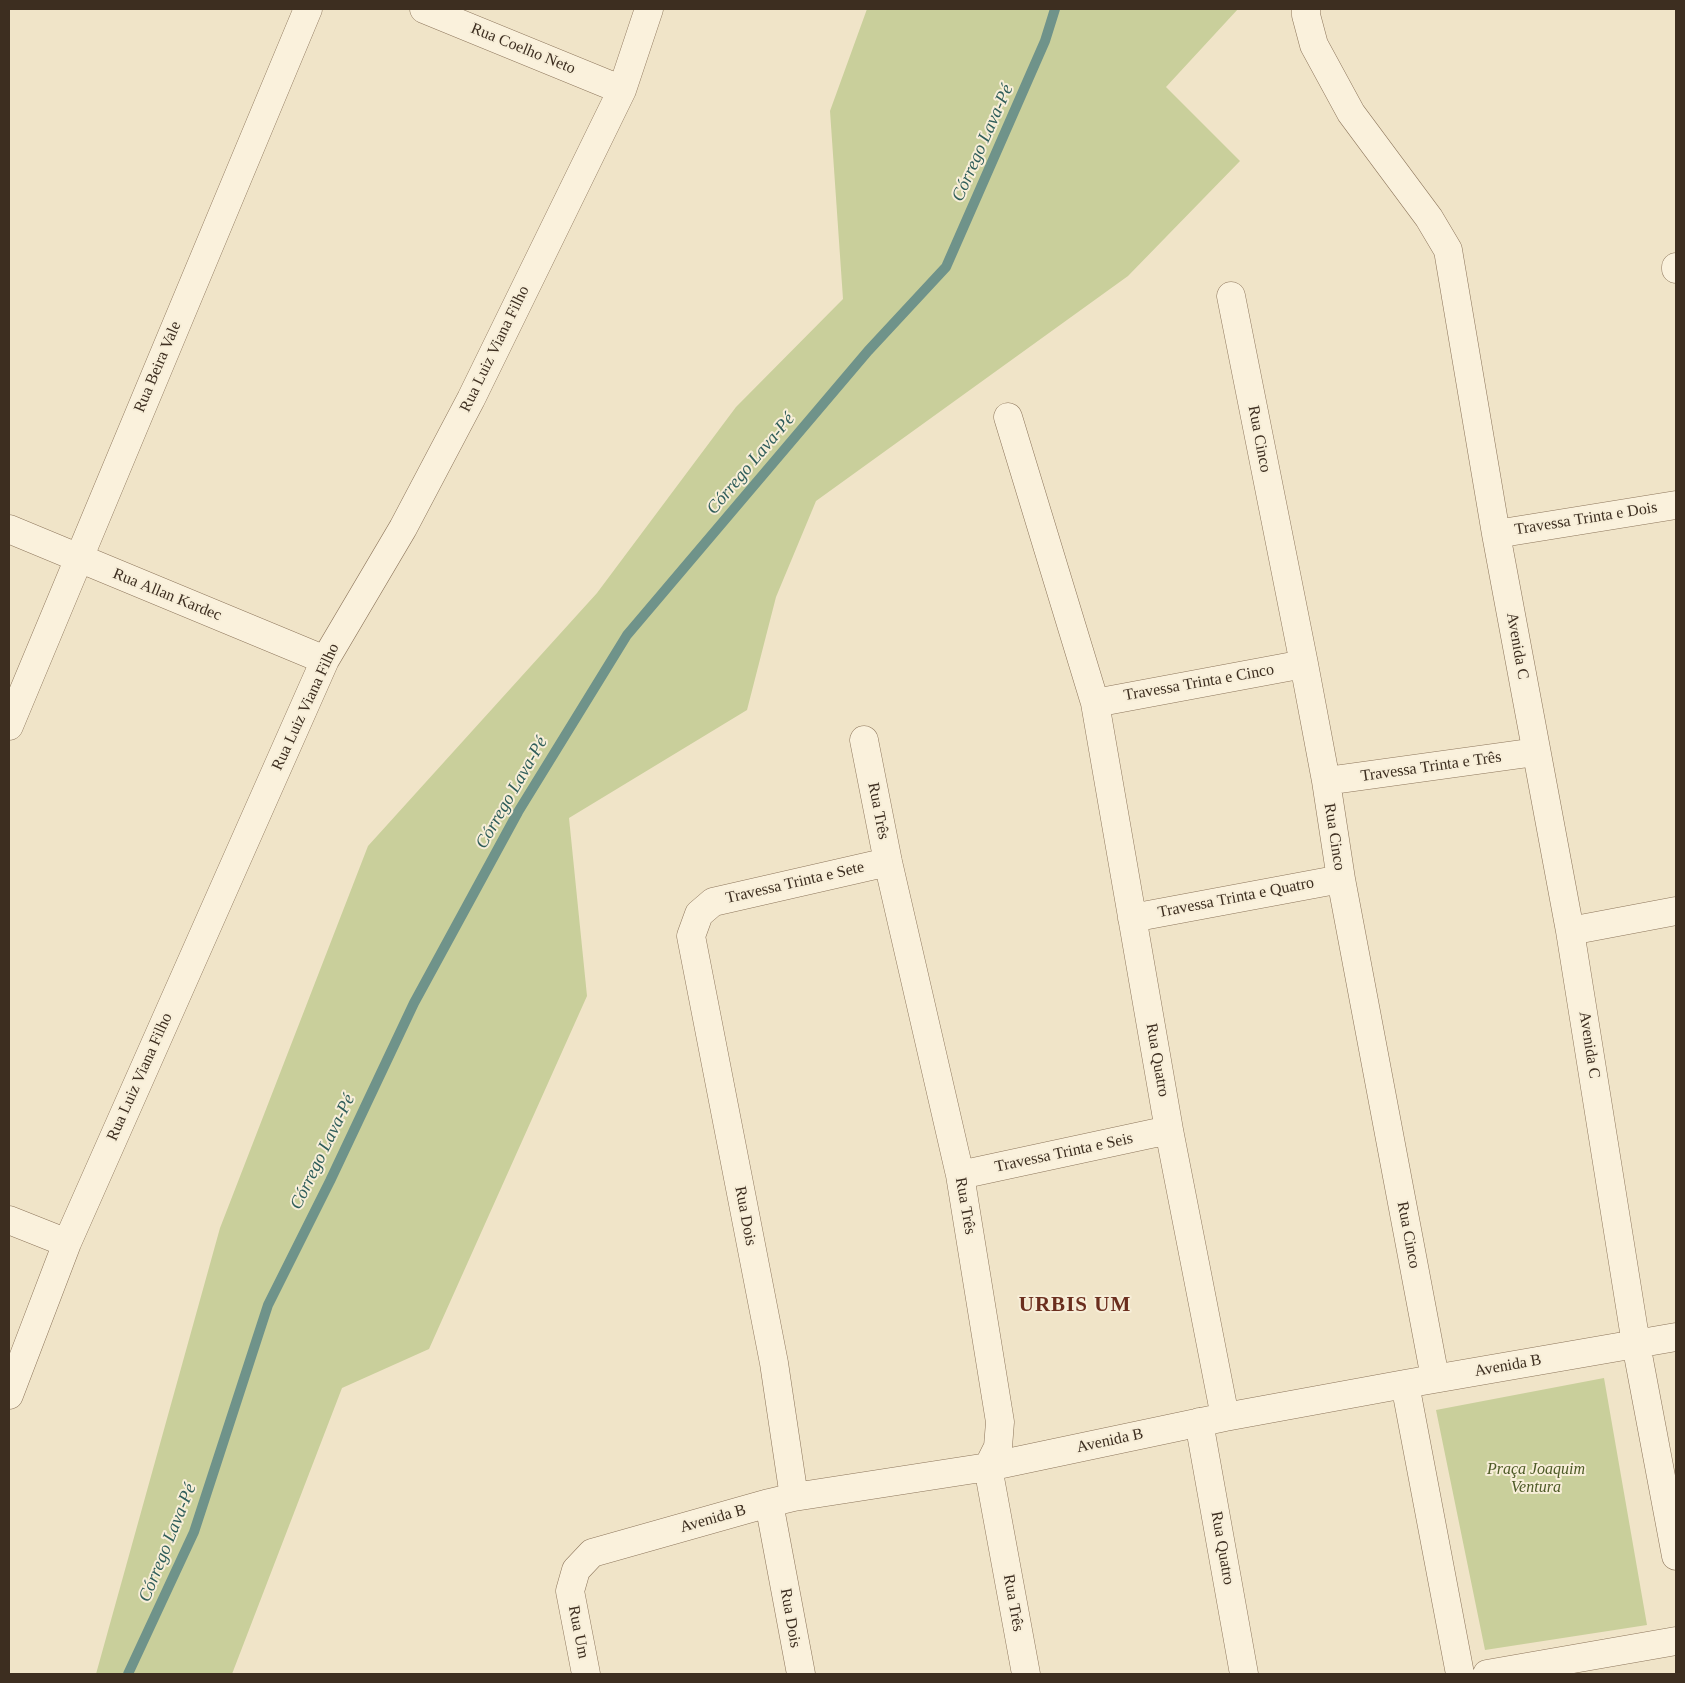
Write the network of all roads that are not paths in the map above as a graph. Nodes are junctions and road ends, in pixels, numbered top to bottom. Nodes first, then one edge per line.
1 (308, 9) edge
2 (424, 9) edge
3 (649, 9) edge
4 (1306, 9) edge
5 (622, 90) junction
6 (1231, 296) dead end
7 (1008, 417) dead end
8 (1676, 505) edge
9 (9, 530) edge
10 (1496, 534) junction
11 (78, 558) junction
12 (325, 660) junction
13 (1304, 664) junction
14 (1094, 702) junction
15 (9, 726) edge
16 (864, 740) dead end
17 (1536, 752) junction
18 (1326, 781) junction
19 (888, 862) junction
20 (1341, 879) junction
21 (1676, 911) edge
22 (1132, 918) junction
23 (1570, 931) junction
24 (691, 936) joint
25 (1169, 1130) junction
26 (960, 1175) junction
27 (9, 1220) edge
28 (67, 1243) junction
29 (1676, 1337) edge
30 (1636, 1344) junction
31 (1435, 1378) junction
32 (1405, 1384) junction
33 (9, 1395) edge
34 (1212, 1419) junction
35 (988, 1466) junction
36 (782, 1500) junction
37 (1676, 1556) edge
38 (570, 1591) joint
39 (1676, 1641) edge
40 (586, 1674) edge
41 (800, 1674) edge
42 (1026, 1674) edge
43 (1244, 1674) edge
44 (1460, 1674) edge
45 (1487, 1674) edge

1 - 11 street, Rua Beira Vale
2 - 5 street, Rua Coelho Neto
3 - 5 street, Rua Luiz Viana Filho
4 - 10 street, Avenida C
5 - 12 street, Rua Luiz Viana Filho
6 - 13 street, Rua Cinco
7 - 14 street, Rua Quatro
8 - 10 street, Travessa Trinta e Dois
9 - 11 street, Rua Allan Kardec
10 - 17 street, Avenida C
11 - 12 street, Rua Allan Kardec
11 - 15 street, Rua Beira Vale
12 - 28 street, Rua Luiz Viana Filho
13 - 14 street, Travessa Trinta e Cinco
13 - 18 street, Rua Cinco
14 - 22 street, Rua Quatro
16 - 19 street, Rua Três
17 - 18 street, Travessa Trinta e Três
17 - 23 street, Avenida C
18 - 20 street, Rua Cinco
19 - 24 street, Travessa Trinta e Sete
19 - 26 street, Rua Três
20 - 22 street, Travessa Trinta e Quatro
20 - 31 street, Rua Cinco
21 - 23 street
22 - 25 street, Rua Quatro
23 - 30 street, Avenida C
24 - 36 street, Rua Dois
25 - 26 street, Travessa Trinta e Seis
25 - 34 street, Rua Quatro
26 - 35 street, Rua Três
27 - 28 street
28 - 33 street, Rua Luiz Viana Filho
29 - 30 street, Avenida B
30 - 31 street, Avenida B
30 - 37 street, Avenida C
31 - 32 street, Avenida B
32 - 34 street, Avenida B
32 - 44 street
34 - 35 street, Avenida B
34 - 43 street, Rua Quatro
35 - 36 street, Avenida B
35 - 42 street, Rua Três
36 - 38 street, Avenida B
36 - 41 street, Rua Dois
38 - 40 street, Rua Um
39 - 45 street

